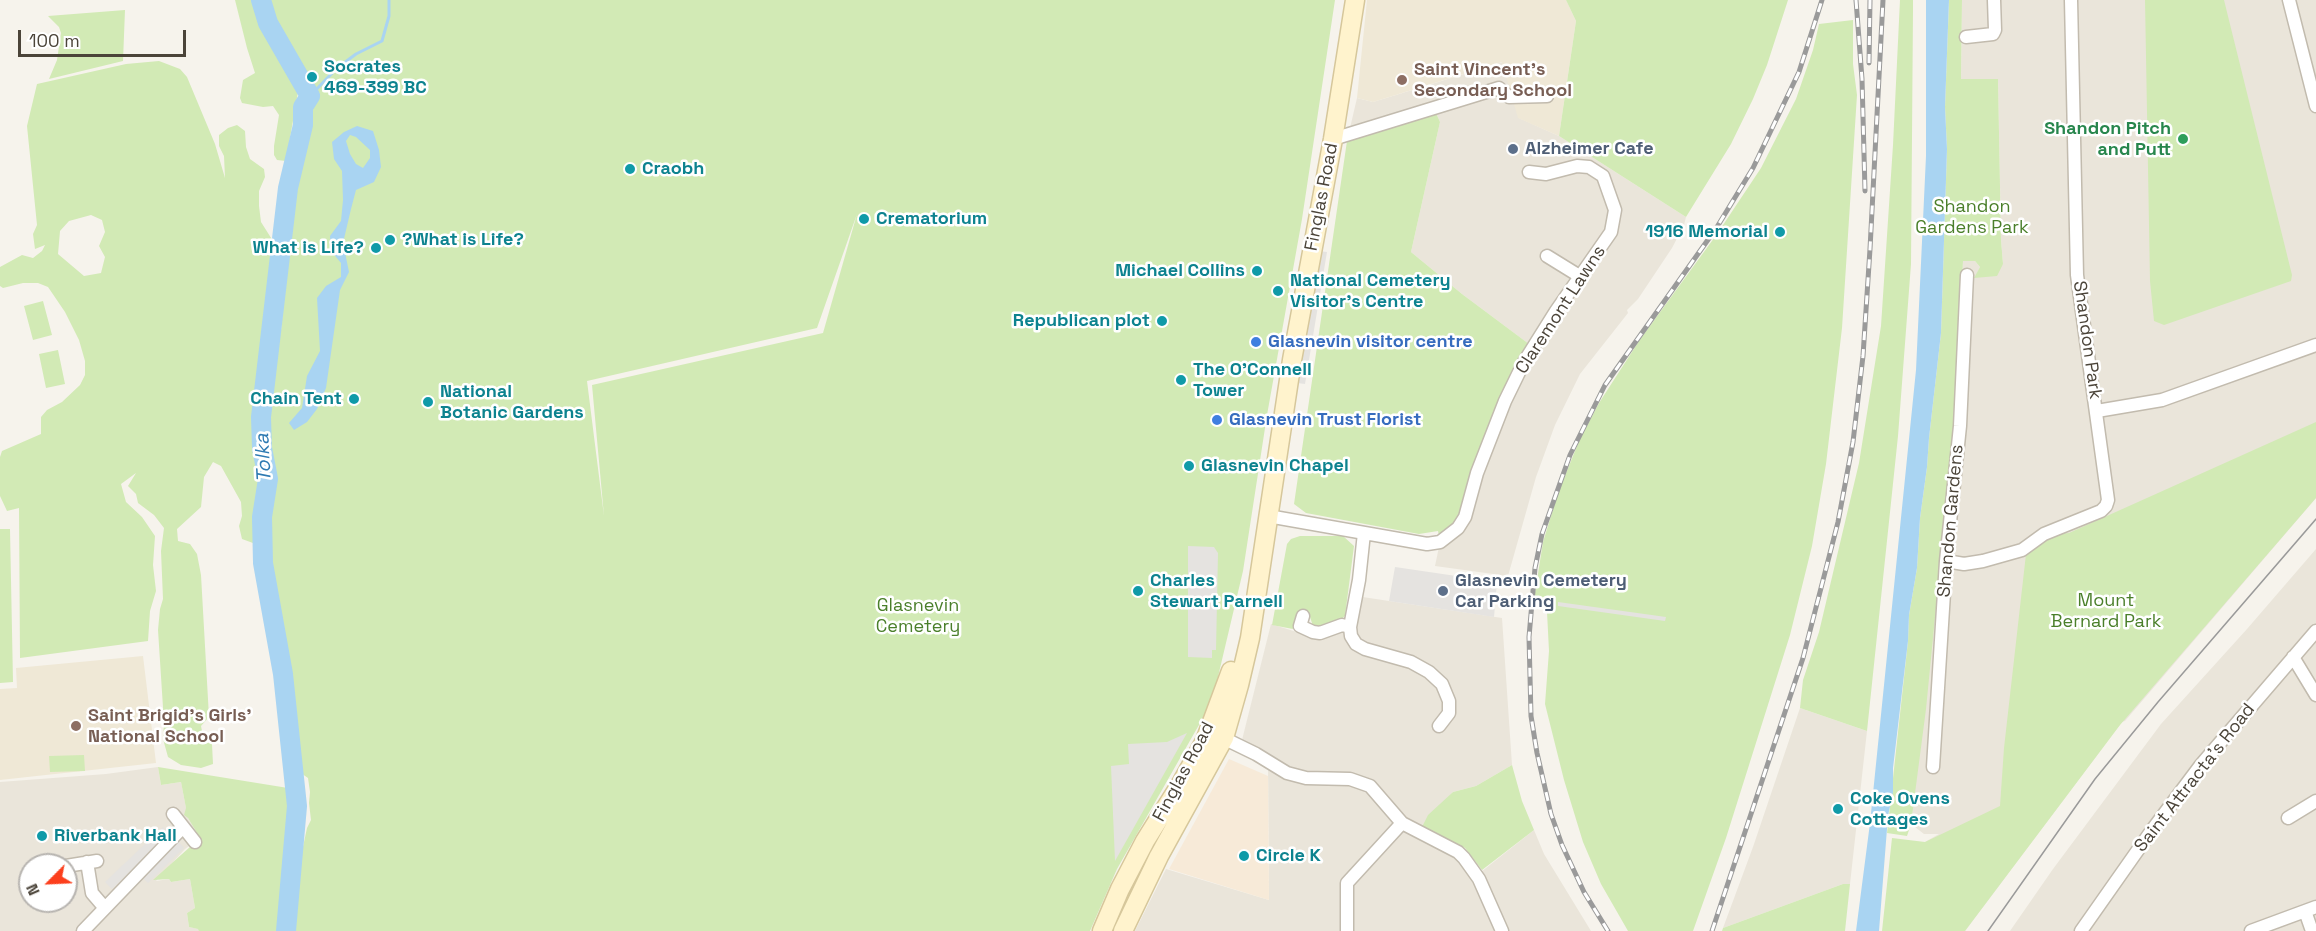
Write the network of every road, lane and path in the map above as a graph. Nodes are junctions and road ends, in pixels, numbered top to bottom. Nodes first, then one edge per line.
1 (1355, 0) edge
2 (1994, 0) edge
3 (2071, 0) edge
4 (2289, 0) edge
5 (1966, 37) dead end
6 (1547, 96) dead end
7 (2316, 106) edge
8 (1333, 139) junction
9 (1529, 172) dead end
10 (1547, 256) dead end
11 (1967, 275) dead end
12 (1581, 277) junction
13 (2316, 345) edge
14 (2097, 411) junction
15 (1268, 516) junction
16 (1364, 533) junction
17 (1947, 561) junction
18 (1304, 616) dead end
19 (1350, 627) junction
20 (2316, 631) edge
21 (2293, 657) junction
22 (2316, 695) edge
23 (1439, 726) dead end
24 (1216, 734) junction
25 (1933, 767) dead end
26 (2316, 801) edge
27 (173, 814) dead end
28 (2288, 818) dead end
29 (1402, 823) junction
30 (183, 827) junction
31 (195, 842) dead end
32 (78, 864) edge
33 (104, 907) junction
34 (2311, 909) edge
35 (83, 931) edge
36 (1102, 931) edge
37 (1124, 931) edge
38 (1347, 931) edge
39 (1502, 931) edge
40 (2081, 931) edge
41 (2251, 931) edge
42 (2312, 931) edge

1 - 8 main road, Finglas Road
2 - 5 street
3 - 14 street, Shandon Park
4 - 7 street
6 - 8 street
8 - 15 main road, Finglas Road
9 - 12 street, Claremont Lawns
10 - 12 street
11 - 17 street, Shandon Gardens
12 - 16 street, Claremont Lawns
13 - 14 street
14 - 17 street, Shandon Park
15 - 16 street, Claremont Lawns
15 - 24 main road, Finglas Road
16 - 19 street
17 - 25 street, Shandon Gardens
18 - 19 street
19 - 23 street
20 - 21 street, Saint Attracta's Road
21 - 22 street
21 - 40 street, Saint Attracta's Road
24 - 29 street
24 - 36 main road, Finglas Road
24 - 37 main road, Finglas Road
26 - 28 street
27 - 30 street
29 - 38 street
29 - 39 street
30 - 31 street
30 - 33 street
32 - 33 street
33 - 35 street
34 - 41 street
34 - 42 street

